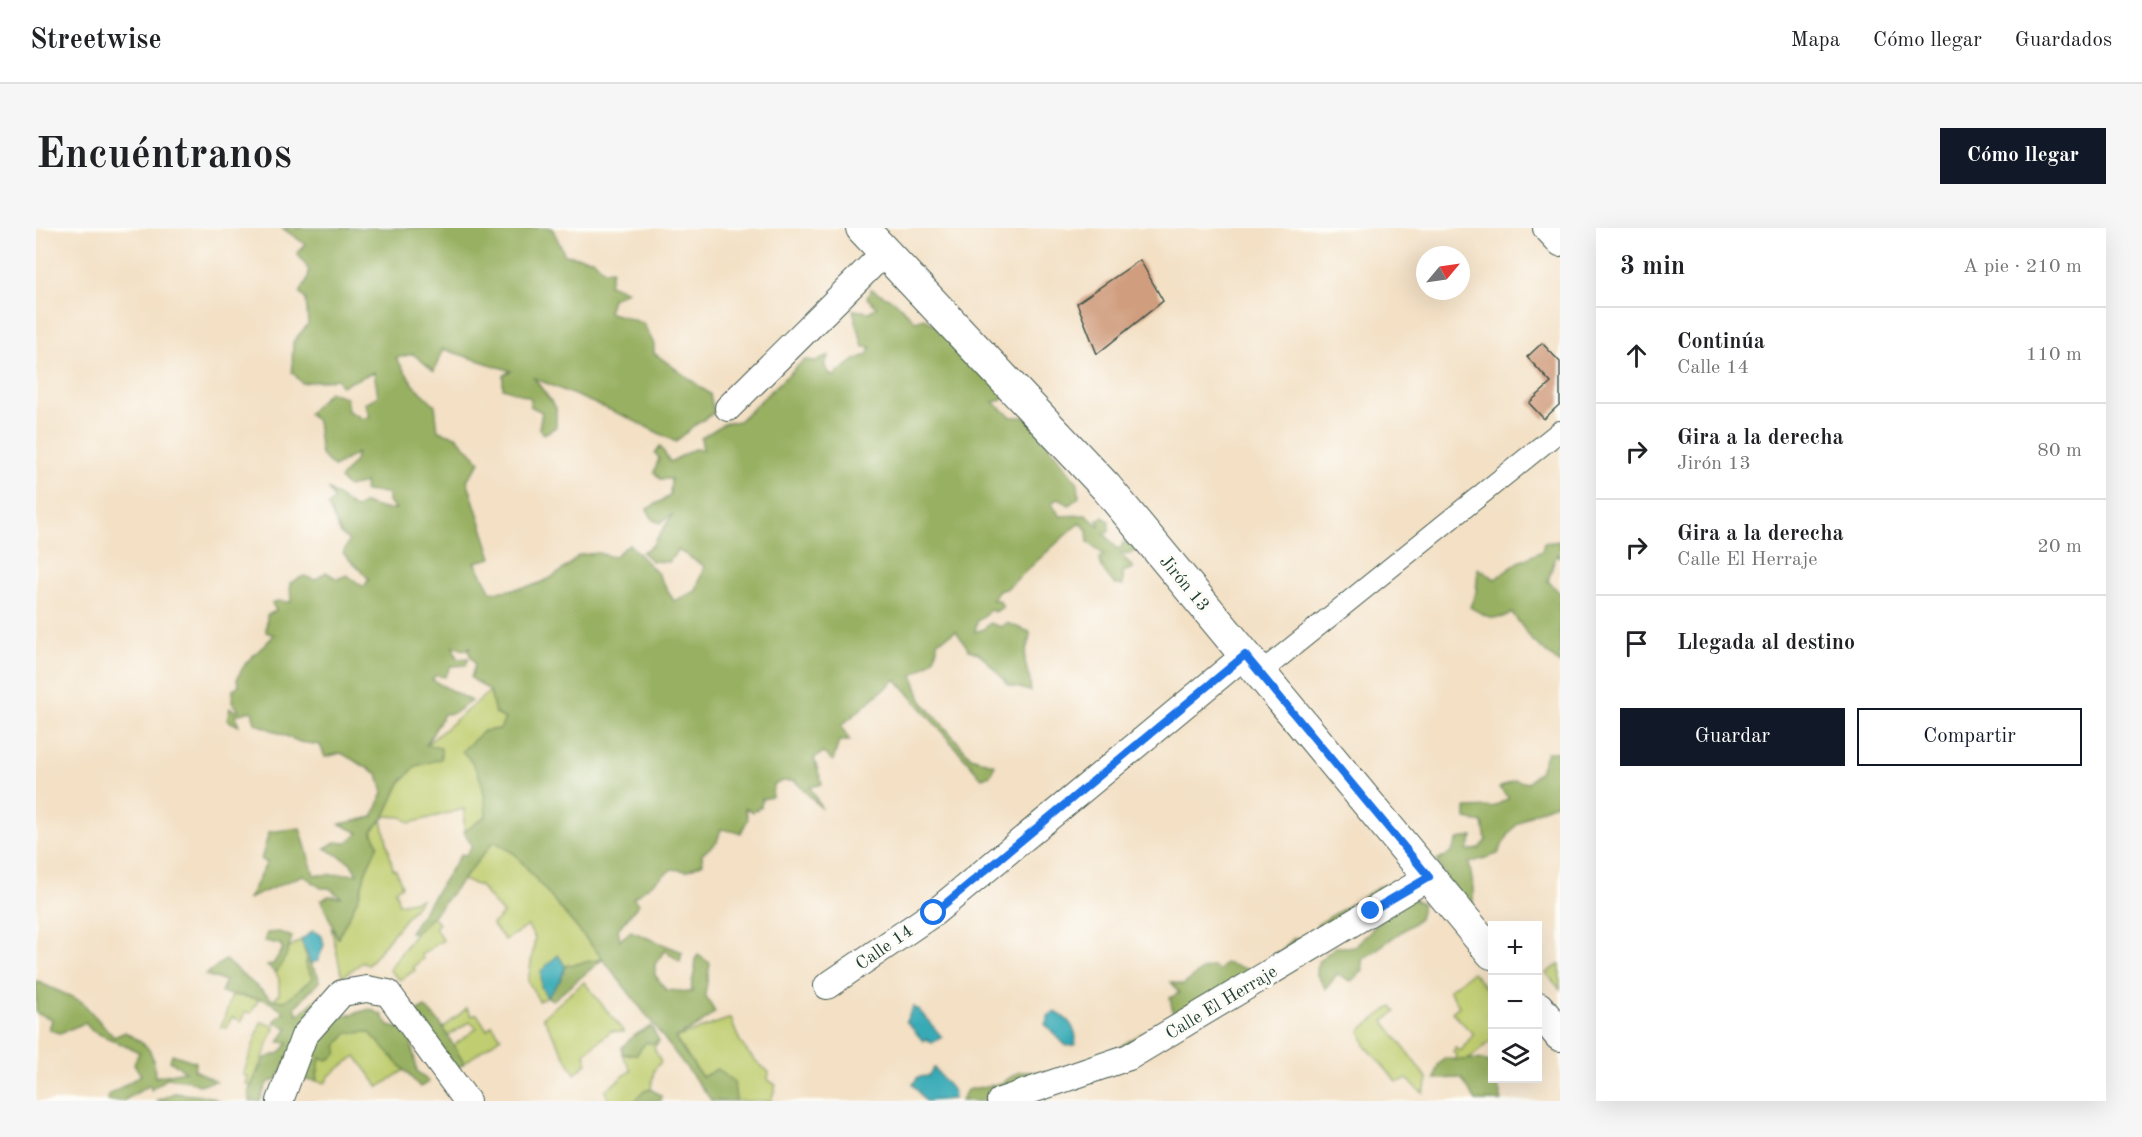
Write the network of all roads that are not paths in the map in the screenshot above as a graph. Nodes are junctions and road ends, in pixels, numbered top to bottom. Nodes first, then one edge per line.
1 (862, 228) edge
2 (1546, 228) edge
3 (1560, 243) edge
4 (886, 251) junction
5 (728, 408) dead end
6 (1560, 431) edge
7 (1252, 664) junction
8 (1429, 877) junction
9 (1488, 948) edge
10 (828, 986) dead end
11 (1542, 1013) edge
12 (1560, 1035) edge
13 (280, 1101) edge
14 (467, 1101) edge
15 (1000, 1101) edge

1 - 4 street, Jirón 13
2 - 3 street
4 - 5 street
4 - 7 street, Jirón 13
6 - 7 street
7 - 8 street, Jirón 13
7 - 10 street, Calle 14
8 - 9 street, Jirón 13
8 - 15 street, Calle El Herraje
11 - 12 street
13 - 14 street

